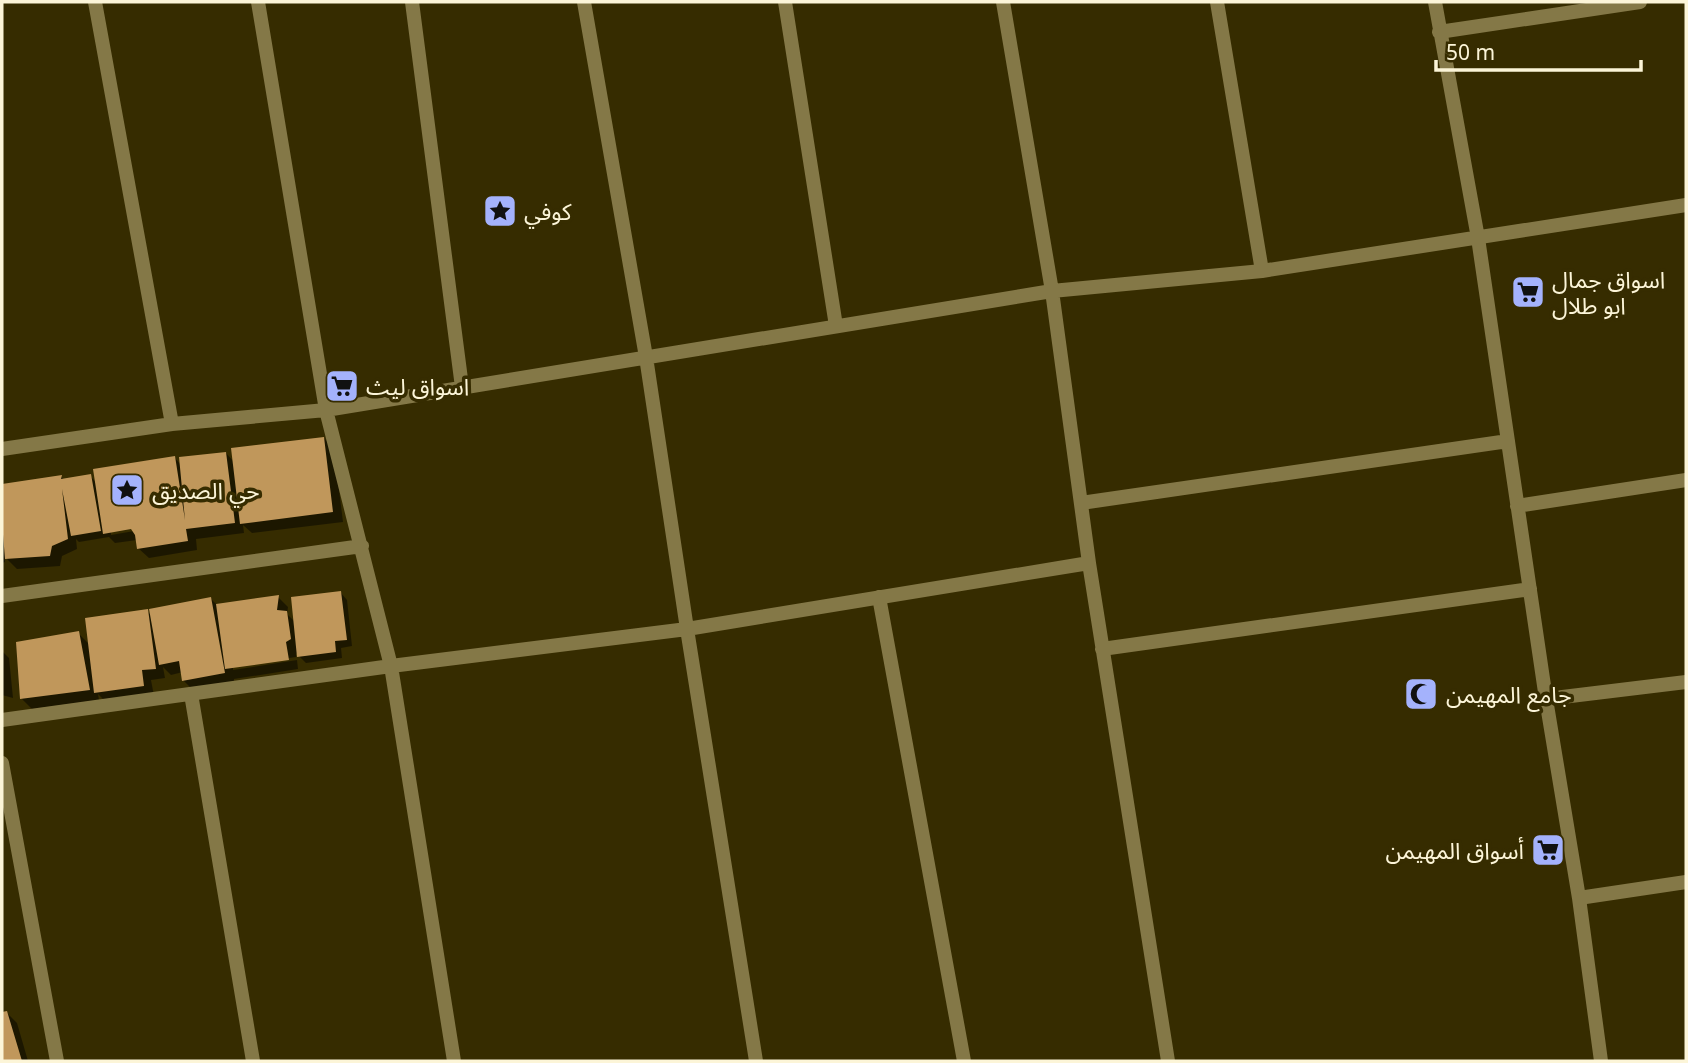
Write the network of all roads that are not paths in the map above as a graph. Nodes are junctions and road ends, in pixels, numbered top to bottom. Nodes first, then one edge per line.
1 (95, 2) edge
2 (258, 2) edge
3 (412, 2) edge
4 (584, 2) edge
5 (785, 2) edge
6 (1003, 2) edge
7 (1217, 2) edge
8 (1435, 2) edge
9 (1640, 2) edge
10 (1439, 32) junction
11 (1686, 205) edge
12 (1478, 238) junction
13 (1262, 271) junction
14 (1052, 291) junction
15 (836, 326) junction
16 (646, 357) junction
17 (462, 387) junction
18 (326, 410) junction
19 (172, 425) junction
20 (1508, 441) junction
21 (2, 449) edge
22 (1686, 480) edge
23 (1081, 503) junction
24 (1517, 506) junction
25 (362, 546) junction
26 (1089, 563) junction
27 (1530, 589) junction
28 (2, 596) edge
29 (879, 597) junction
30 (687, 629) junction
31 (1102, 649) junction
32 (391, 666) junction
33 (1686, 682) edge
34 (191, 694) junction
35 (1546, 699) junction
36 (2, 720) edge
37 (2, 763) edge
38 (1686, 882) edge
39 (1579, 898) junction
40 (57, 1061) edge
41 (253, 1061) edge
42 (454, 1061) edge
43 (756, 1061) edge
44 (964, 1061) edge
45 (1168, 1061) edge
46 (1601, 1061) edge

1 - 19 street
2 - 18 street
3 - 17 street
4 - 16 street
5 - 15 street
6 - 14 street
7 - 13 street
8 - 10 street
9 - 10 street
10 - 12 street
11 - 12 street
12 - 13 street
12 - 20 street
13 - 14 street
14 - 15 street
14 - 23 street
15 - 16 street
16 - 17 street
16 - 30 street
17 - 18 street
18 - 19 street
18 - 25 street
19 - 21 street
20 - 23 street
20 - 24 street
22 - 24 street
23 - 26 street
24 - 27 street
25 - 28 street
25 - 32 street
26 - 29 street
26 - 31 street
27 - 31 street
27 - 35 street
29 - 30 street
29 - 44 street
30 - 32 street
30 - 43 street
31 - 45 street
32 - 34 street
32 - 42 street
33 - 35 street
34 - 36 street
34 - 41 street
35 - 39 street
37 - 40 street
38 - 39 street
39 - 46 street

